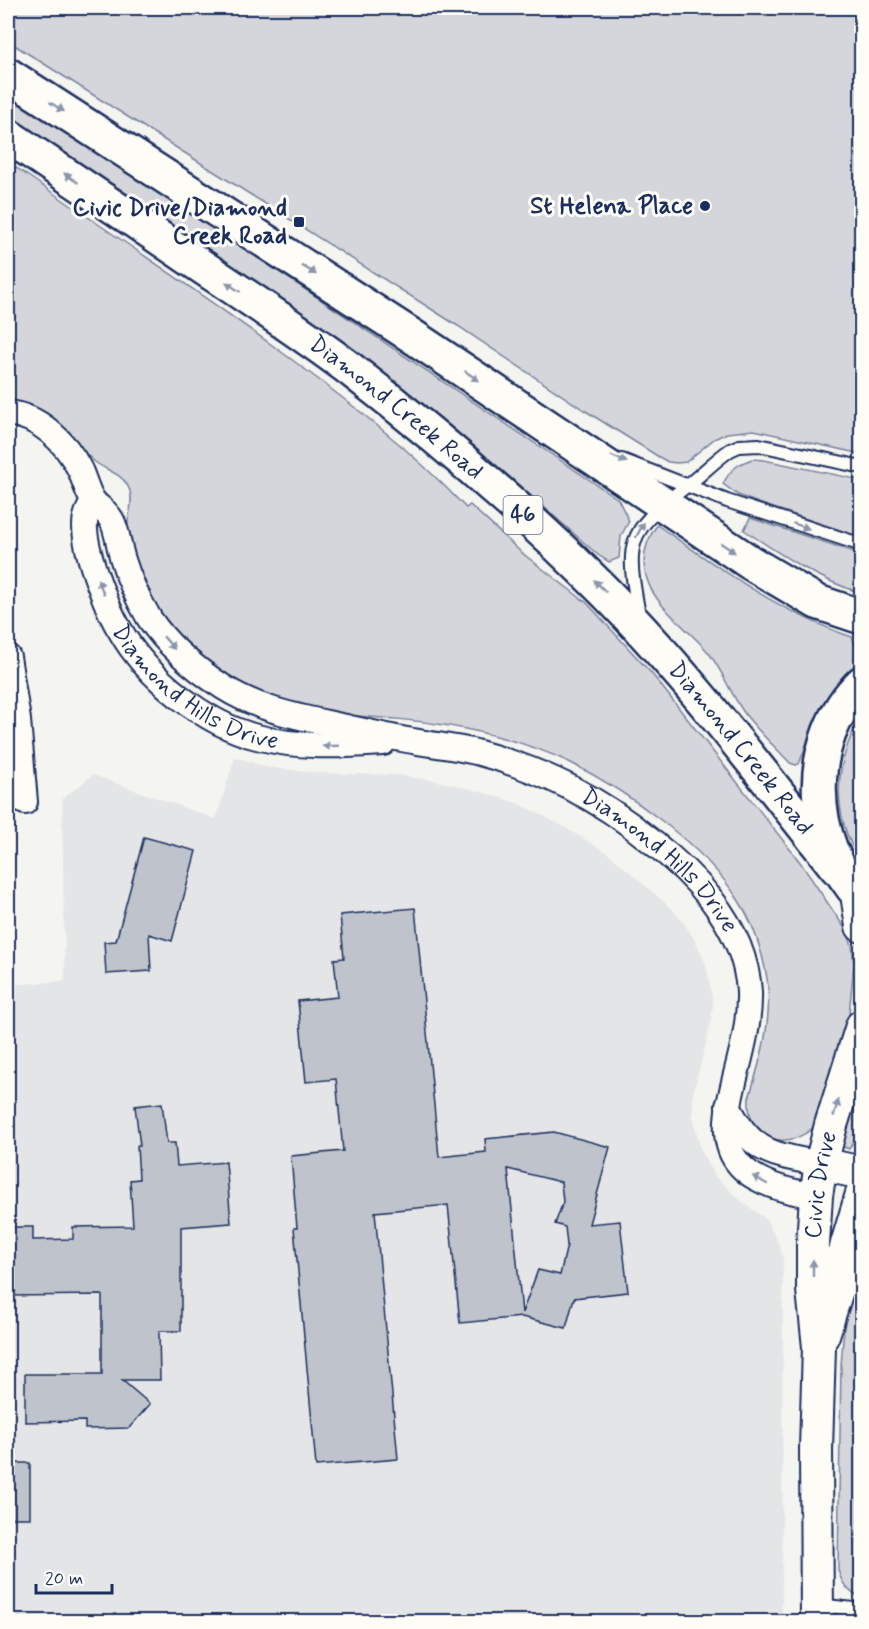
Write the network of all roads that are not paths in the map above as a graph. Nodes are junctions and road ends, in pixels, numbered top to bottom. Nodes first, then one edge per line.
1 (8, 75) edge
2 (8, 136) edge
3 (8, 413) edge
4 (861, 467) edge
5 (675, 495) junction
6 (93, 502) junction
7 (861, 545) edge
8 (861, 617) edge
9 (641, 628) junction
10 (8, 657) edge
11 (861, 683) edge
12 (411, 741) junction
13 (25, 802) dead end
14 (855, 891) edge
15 (861, 926) edge
16 (861, 1026) edge
17 (729, 1106) junction
18 (821, 1164) junction
19 (860, 1190) edge
20 (816, 1196) junction
21 (819, 1347) junction
22 (861, 1610) edge
23 (817, 1613) edge

1 -> 5 main road
9 -> 2 main road, Diamond Creek Road / 46
3 - 6 street, Diamond Hills Drive
4 - 5 lane
5 -> 7 lane
5 -> 8 main road
9 -> 5 lane
6 -> 12 street, Diamond Hills Drive
12 -> 6 street, Diamond Hills Drive
9 - 14 main road, Diamond Creek Road / 46
10 - 13 street
11 - 14 main road
12 - 17 street, Diamond Hills Drive
14 - 15 street
18 -> 16 street, Civic Drive
17 - 18 street
20 -> 17 street, Diamond Hills Drive
18 - 19 street
18 - 20 street, Civic Drive
19 - 20 street, Diamond Hills Drive
19 - 21 street, Civic Drive
21 -> 20 street, Civic Drive
21 - 23 street, Civic Drive
22 - 23 lane

